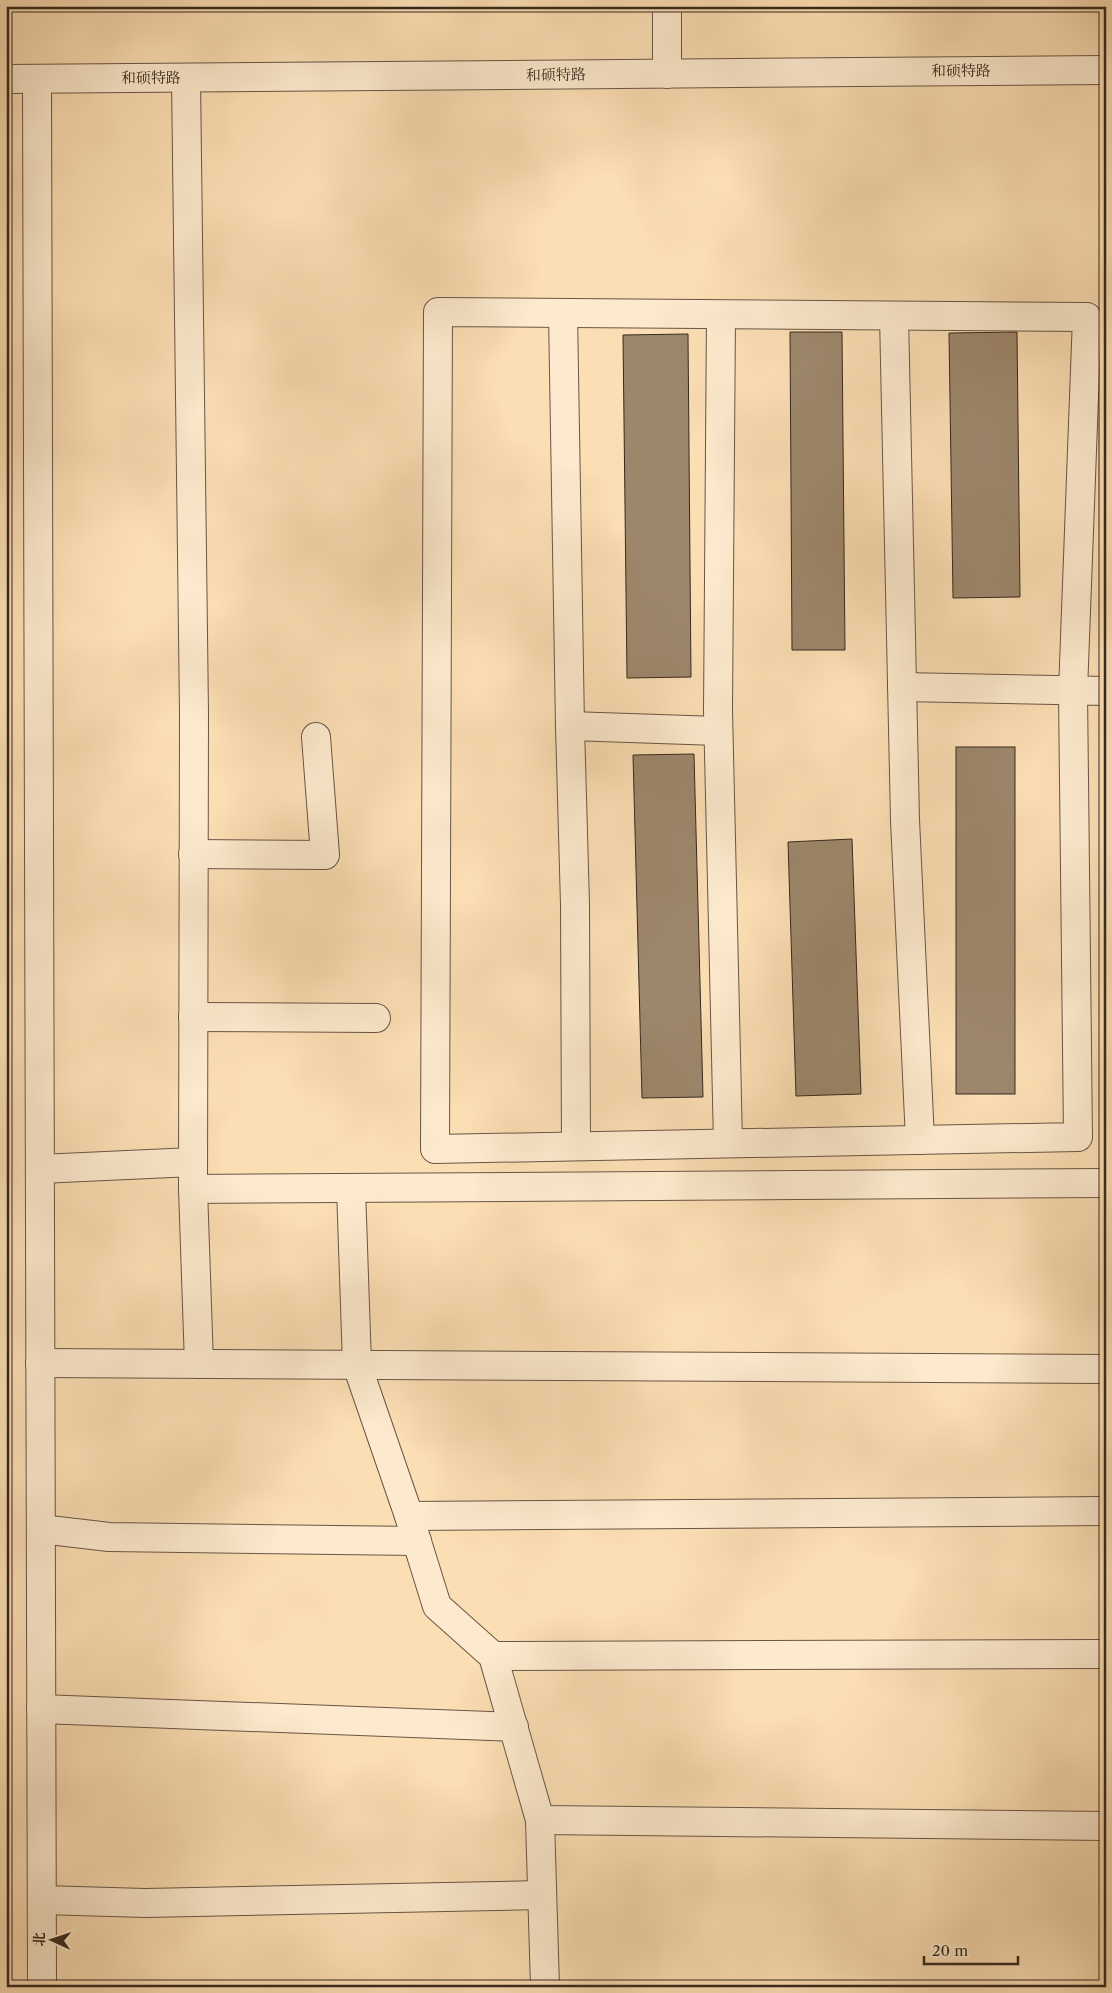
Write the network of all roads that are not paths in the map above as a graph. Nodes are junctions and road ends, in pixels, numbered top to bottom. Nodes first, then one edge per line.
1 (667, 6) edge
2 (1106, 70) edge
3 (667, 74) junction
4 (186, 78) junction
5 (6, 79) edge
6 (37, 79) junction
7 (564, 313) junction
8 (721, 315) junction
9 (894, 316) junction
10 (902, 686) junction
11 (1073, 691) junction
12 (1106, 691) edge
13 (570, 726) junction
14 (718, 731) junction
15 (316, 737) dead end
16 (194, 854) junction
17 (193, 1017) junction
18 (376, 1018) dead end
19 (920, 1140) junction
20 (728, 1143) junction
21 (576, 1146) junction
22 (193, 1162) junction
23 (40, 1169) junction
24 (1106, 1183) edge
25 (351, 1188) junction
26 (193, 1189) junction
27 (40, 1363) junction
28 (199, 1364) junction
29 (357, 1365) junction
30 (1106, 1369) edge
31 (1106, 1511) edge
32 (413, 1528) junction
33 (40, 1529) junction
34 (1106, 1654) edge
35 (493, 1656) junction
36 (41, 1709) junction
37 (514, 1727) junction
38 (540, 1820) junction
39 (1106, 1826) edge
40 (542, 1895) junction
41 (42, 1900) junction
42 (42, 1987) edge
43 (545, 1987) edge

1 - 3 street
2 - 3 street, 和硕特路
3 - 4 street, 和硕特路
4 - 6 street, 和硕特路
4 - 16 street
5 - 6 street, 和硕特路
6 - 23 street
7 - 8 street
7 - 13 street
7 - 21 street
8 - 9 street
8 - 14 street
9 - 10 street
9 - 11 street
10 - 11 street
10 - 19 street
11 - 12 street
11 - 19 street
13 - 14 street
13 - 21 street
14 - 20 street
15 - 16 street
16 - 17 street
17 - 18 street
17 - 22 street
19 - 20 street
20 - 21 street
22 - 23 street
22 - 26 street
23 - 27 street
24 - 25 street
25 - 26 street
25 - 29 street
26 - 28 street
27 - 28 street
27 - 33 street
28 - 29 street
29 - 30 street
29 - 32 street
31 - 32 street
32 - 33 street
32 - 35 street
33 - 36 street
34 - 35 street
35 - 37 street
36 - 37 street
36 - 41 street
37 - 38 street
38 - 39 street
38 - 40 street
40 - 41 street
40 - 43 street
41 - 42 street

